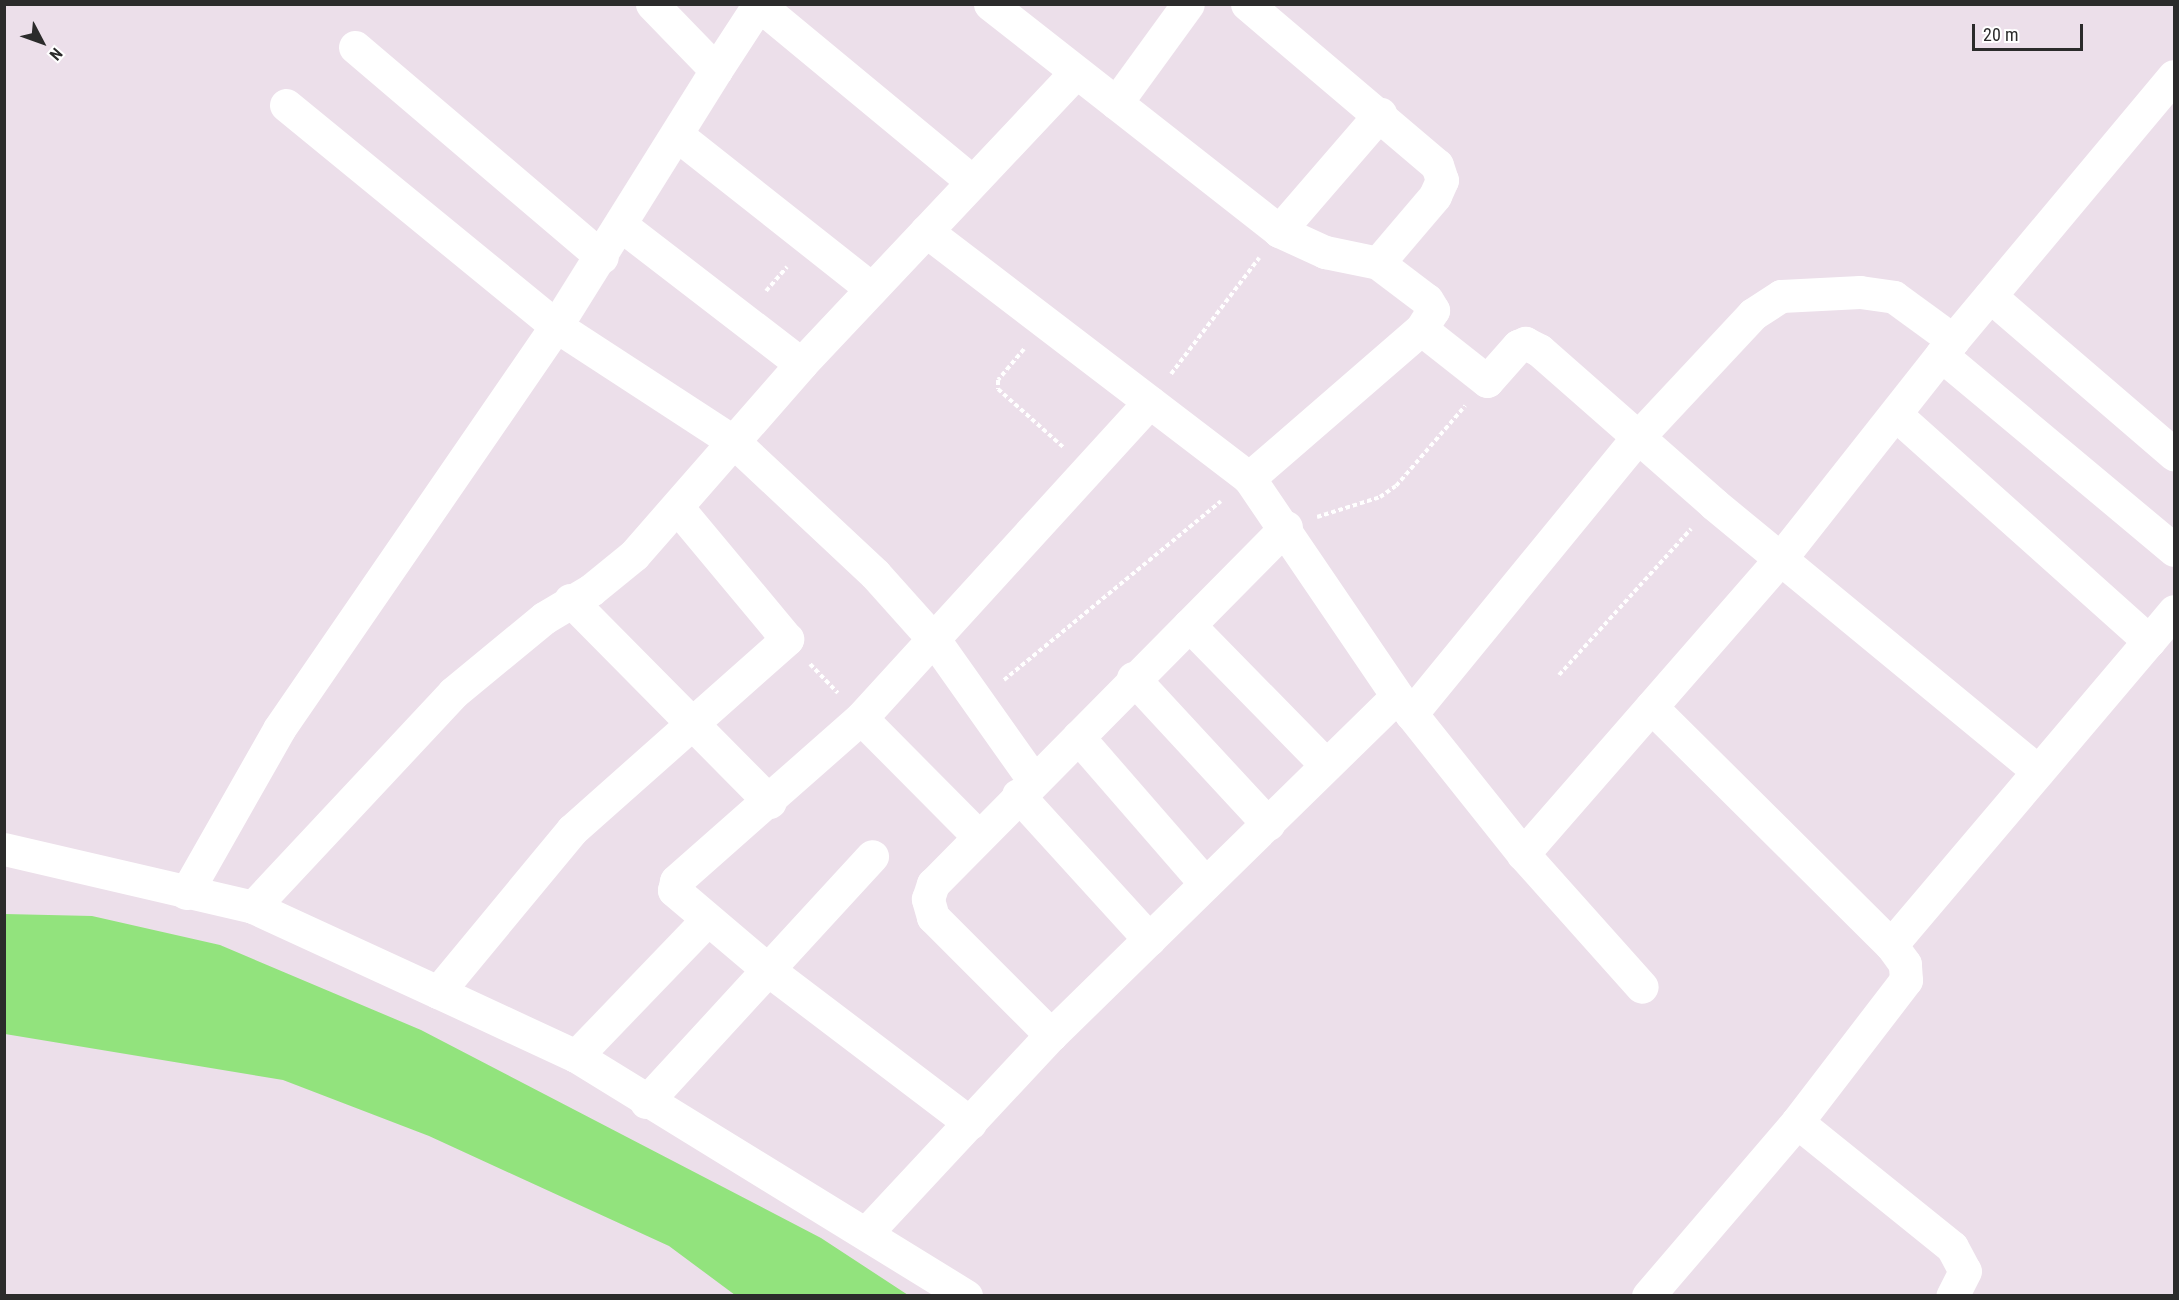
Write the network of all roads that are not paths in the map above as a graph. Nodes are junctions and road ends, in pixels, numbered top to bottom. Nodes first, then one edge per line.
1 (652, 4) edge
2 (990, 4) edge
3 (1247, 4) edge
4 (759, 5) edge
5 (1176, 9) edge
6 (355, 47) dead end
7 (716, 70) junction
8 (1076, 72) junction
9 (2175, 76) edge
10 (1116, 103) junction
11 (286, 105) dead end
12 (1380, 114) junction
13 (677, 135) junction
14 (972, 181) junction
15 (622, 226) junction
16 (926, 231) junction
17 (1279, 231) junction
18 (602, 256) junction
19 (1378, 263) junction
20 (872, 289) junction
21 (1990, 296) junction
22 (556, 326) junction
23 (1421, 329) junction
24 (1947, 348) junction
25 (801, 364) junction
26 (1150, 402) junction
27 (1896, 415) junction
28 (1638, 436) junction
29 (734, 442) junction
30 (2175, 454) edge
31 (1249, 478) junction
32 (678, 508) junction
33 (1286, 527) junction
34 (2175, 550) edge
35 (1781, 558) junction
36 (570, 600) junction
37 (2175, 610) edge
38 (1189, 625) junction
39 (935, 641) junction
40 (2149, 641) junction
41 (1133, 678) junction
42 (1404, 705) junction
43 (1651, 707) junction
44 (861, 718) junction
45 (691, 721) junction
46 (1078, 736) junction
47 (1326, 765) junction
48 (2037, 771) junction
49 (1026, 788) junction
50 (770, 802) junction
51 (1268, 824) junction
52 (977, 835) junction
53 (4, 849) edge
54 (1523, 854) junction
55 (872, 856) dead end
56 (1205, 883) junction
57 (186, 893) junction
58 (253, 907) junction
59 (706, 921) junction
60 (1149, 939) junction
61 (1891, 945) junction
62 (767, 969) junction
63 (1642, 987) dead end
64 (438, 992) junction
65 (1051, 1035) junction
66 (576, 1056) junction
67 (646, 1102) junction
68 (1797, 1122) junction
69 (970, 1123) junction
70 (868, 1231) junction
71 (966, 1296) edge
72 (1648, 1296) edge
73 (1952, 1296) edge

1 - 7 street
2 - 8 street
3 - 12 street
4 - 7 street
4 - 14 street
5 - 10 street
6 - 18 street
7 - 13 street
8 - 10 street
8 - 14 street
9 - 21 street
10 - 17 street
11 - 22 street
12 - 17 street
12 - 19 street
13 - 15 street
13 - 20 street
14 - 16 street
15 - 18 street
15 - 25 street
16 - 20 street
16 - 26 street
17 - 19 street
18 - 22 street
19 - 23 street
20 - 25 street
21 - 24 street
21 - 30 street
22 - 29 street
22 - 57 street
23 - 28 street
23 - 31 street
24 - 27 street
24 - 28 street
24 - 34 street
25 - 29 street
26 - 31 street
26 - 39 street
27 - 35 street
27 - 40 street
28 - 35 street
28 - 42 street
29 - 32 street
29 - 39 street
31 - 33 street
32 - 36 street
32 - 45 street
33 - 38 street
33 - 42 street
35 - 43 street
35 - 48 street
36 - 45 street
36 - 58 street
37 - 40 street
38 - 41 street
38 - 47 street
39 - 44 street
39 - 49 street
40 - 48 street
41 - 46 street
41 - 51 street
42 - 47 street
42 - 54 street
43 - 54 street
43 - 61 street
44 - 50 street
44 - 52 street
45 - 50 street
45 - 64 street
46 - 49 street
46 - 56 street
47 - 51 street
48 - 61 street
49 - 52 street
49 - 60 street
50 - 59 street
51 - 56 street
52 - 65 street
53 - 57 street
54 - 63 street
55 - 62 street
56 - 60 street
57 - 58 street
58 - 64 street
59 - 62 street
59 - 66 street
60 - 65 street
61 - 68 street
62 - 67 street
62 - 69 street
64 - 66 street
65 - 69 street
66 - 67 street
67 - 70 street
68 - 72 street
68 - 73 street
69 - 70 street
70 - 71 street

